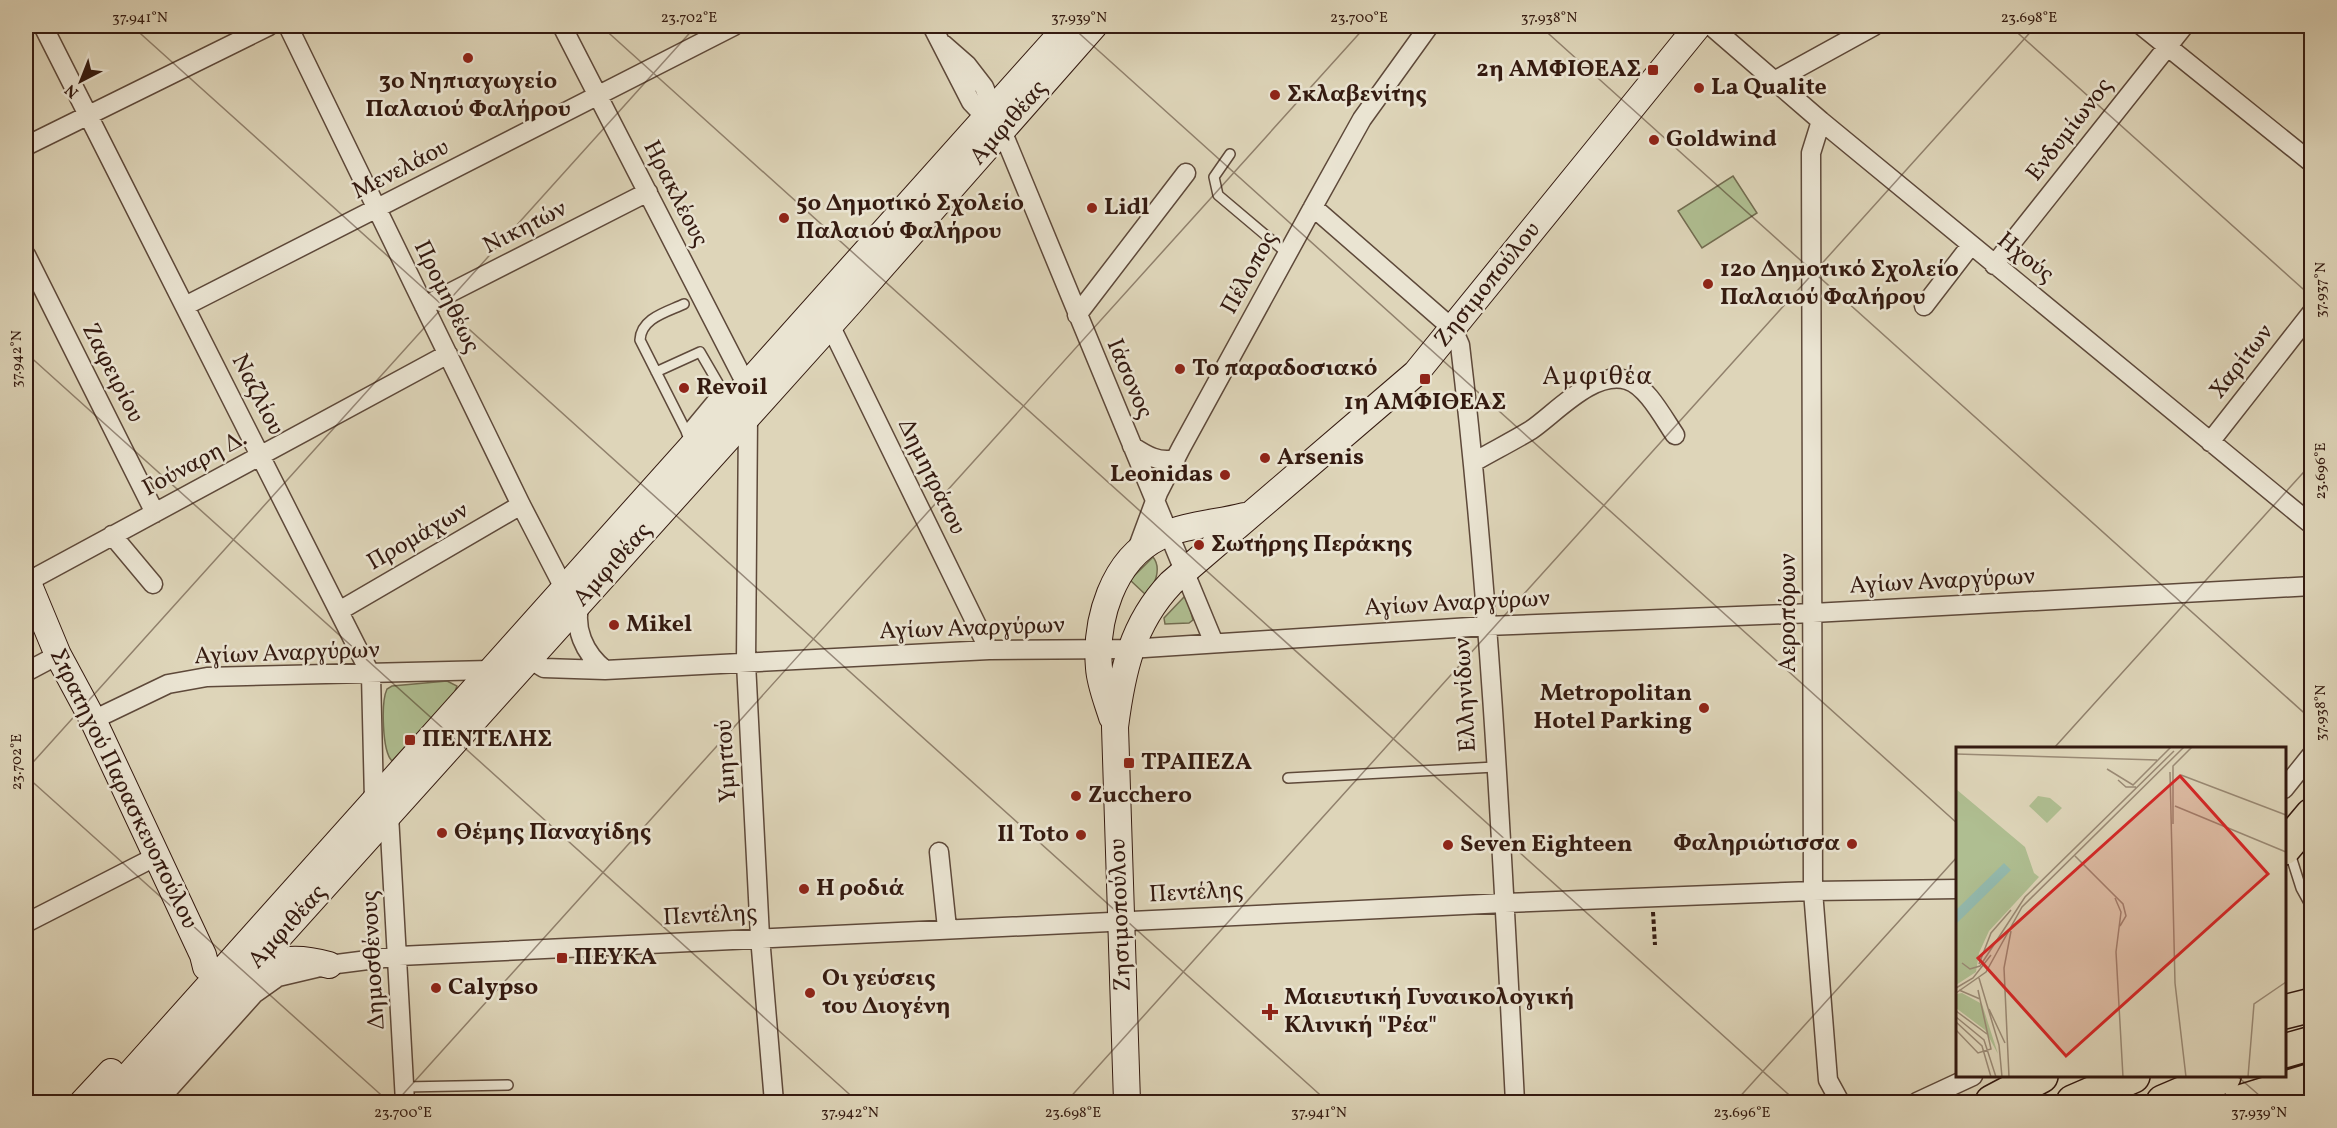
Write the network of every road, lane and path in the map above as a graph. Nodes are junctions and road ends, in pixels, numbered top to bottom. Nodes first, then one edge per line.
1 (44, 26) edge
2 (269, 26) edge
3 (288, 26) edge
4 (562, 26) edge
5 (734, 26) edge
6 (932, 26) edge
7 (1068, 26) edge
8 (1094, 26) edge
9 (1429, 26) edge
10 (1698, 26) edge
11 (1710, 26) edge
12 (1874, 26) edge
13 (2142, 26) edge
14 (2184, 26) edge
15 (2167, 46) junction
16 (1774, 81) junction
17 (598, 96) junction
18 (88, 115) junction
19 (993, 121) junction
20 (1821, 121) junction
21 (26, 146) edge
22 (1230, 154) dead end
23 (2312, 163) edge
24 (1186, 173) dead end
25 (648, 192) junction
26 (1313, 207) junction
27 (377, 209) junction
28 (1971, 245) junction
29 (1288, 254) junction
30 (26, 255) edge
31 (1994, 265) junction
32 (684, 304) dead end
33 (185, 306) junction
34 (424, 306) junction
35 (1924, 306) dead end
36 (2312, 312) edge
37 (1077, 315) junction
38 (830, 325) junction
39 (1453, 328) junction
40 (448, 354) junction
41 (656, 372) junction
42 (739, 398) junction
43 (1675, 435) dead end
44 (689, 437) junction
45 (2210, 442) junction
46 (1132, 446) junction
47 (260, 456) junction
48 (1176, 459) junction
49 (1474, 462) junction
50 (1155, 502) junction
51 (520, 505) junction
52 (155, 513) junction
53 (1247, 516) junction
54 (2312, 525) edge
55 (1168, 533) junction
56 (112, 535) junction
57 (1135, 555) junction
58 (1184, 571) junction
59 (26, 580) edge
60 (153, 584) dead end
61 (2312, 586) edge
62 (572, 595) junction
63 (339, 611) junction
64 (1813, 613) junction
65 (1486, 626) junction
66 (1214, 643) junction
67 (1099, 649) junction
68 (1129, 649) junction
69 (989, 650) junction
70 (58, 655) junction
71 (529, 659) junction
72 (746, 663) junction
73 (490, 670) junction
74 (605, 670) junction
75 (26, 672) edge
76 (371, 675) junction
77 (93, 720) junction
78 (1115, 727) junction
79 (2312, 754) edge
80 (1495, 767) junction
81 (1288, 778) dead end
82 (2286, 786) edge
83 (381, 807) junction
84 (2312, 815) edge
85 (2286, 847) edge
86 (939, 852) dead end
87 (158, 856) junction
88 (318, 863) junction
89 (1956, 890) edge
90 (1812, 891) junction
91 (1504, 903) junction
92 (2312, 908) edge
93 (1121, 920) junction
94 (26, 923) edge
95 (1654, 923) dead end
96 (947, 928) junction
97 (760, 937) junction
98 (1655, 945) dead end
99 (399, 956) junction
100 (329, 964) junction
101 (206, 967) junction
102 (242, 979) junction
103 (2312, 1005) edge
104 (2286, 1012) edge
105 (2312, 1044) edge
106 (2286, 1050) edge
107 (1971, 1077) edge
108 (2039, 1077) edge
109 (2131, 1077) edge
110 (2222, 1077) edge
111 (2312, 1080) edge
112 (508, 1085) dead end
113 (405, 1095) edge
114 (83, 1102) edge
115 (105, 1102) edge
116 (130, 1102) edge
117 (157, 1102) edge
118 (774, 1102) edge
119 (1127, 1102) edge
120 (1515, 1102) edge
121 (1840, 1102) edge
122 (1917, 1102) edge
123 (1992, 1102) edge
124 (2073, 1102) edge
125 (2163, 1102) edge
126 (2240, 1102) edge

1 - 18 street, Ναζλίου
2 - 18 street
3 - 27 street, Προμηθέως
4 - 17 street, Ηρακλέους
5 - 17 street, Μενελάου
6 - 19 street, Ιάσονος
7 - 19 main road, Αμφιθέας
8 - 19 main road, Αμφιθέας
9 - 26 street, Πέλοπος
10 - 39 main road, Ζησιμοπούλου
11 - 16 street, Ηχούς
12 - 16 street
13 - 15 street
14 - 15 street, Ενδυμίωνος
15 - 23 street
15 - 31 street, Ενδυμίωνος
16 - 20 street, Ηχούς
17 - 25 street, Ηρακλέους
17 - 27 street, Μενελάου
18 - 21 street
18 - 33 street, Ναζλίου
19 - 37 street, Ιάσονος
19 - 38 main road, Αμφιθέας
19 - 42 main road, Αμφιθέας
20 - 28 street, Ηχούς
20 - 64 street, Αεροπόρων
22 - 29 lane
24 - 37 street
25 - 34 street, Νικητών
25 - 42 street, Ηρακλέους
26 - 29 street, Πέλοπος
26 - 39 street
27 - 33 street, Μενελάου
27 - 34 street, Προμηθέως
28 - 31 street, Ηχούς
28 - 35 street
29 - 48 street, Πέλοπος
30 - 52 street, Ζαφειρίου
31 - 45 street, Ηχούς
32 - 41 lane
33 - 47 street, Ναζλίου
34 - 40 street, Προμηθέως
36 - 45 street, Χαρίτων
37 - 46 street, Ιάσονος
38 - 42 main road, Αμφιθέας
38 - 69 street, Δημητράτου
39 - 49 street, Ελληνίδων
39 - 53 main road, Ζησιμοπούλου
40 - 47 street, Γούναρη Δ.
40 - 51 street, Προμηθέως
41 - 42 lane
41 - 44 lane
42 - 44 main road, Αμφιθέας
42 - 62 main road, Αμφιθέας
42 - 72 street, Υμηττού
43 - 49 street
44 - 62 main road, Αμφιθέας
45 - 54 street, Ηχούς
46 - 48 street
46 - 50 street, Ιάσονος
47 - 52 street, Γούναρη Δ.
47 - 63 street, Ναζλίου
48 - 50 street, Πέλοπος
49 - 65 street, Ελληνίδων
50 - 55 street, Ιάσονος
50 - 57 street, Πέλοπος
51 - 62 street, Προμηθέως
51 - 63 street, Προμάχων
52 - 56 street, Γούναρη Δ.
53 - 55 main road, Ζησιμοπούλου
53 - 58 main road, Ζησιμοπούλου
55 - 57 main road, Ζησιμοπούλου
55 - 58 street, Ιάσονος
56 - 59 street, Γούναρη Δ.
56 - 60 street
57 - 67 main road, Ζησιμοπούλου
58 - 66 street, Ιάσονος
58 - 68 main road, Ζησιμοπούλου
59 - 70 main road, Στρατηγού Παρασκευοπούλου
61 - 64 street, Αγίων Αναργύρων
62 - 71 main road, Αμφιθέας
62 - 73 main road, Αμφιθέας
62 - 74 street
63 - 76 street, Ναζλίου
64 - 65 street, Αγίων Αναργύρων
64 - 90 street, Αεροπόρων
65 - 66 street, Αγίων Αναργύρων
65 - 80 street, Ελληνίδων
66 - 68 street, Αγίων Αναργύρων
67 - 68 street, Αγίων Αναργύρων
67 - 69 street, Αγίων Αναργύρων
67 - 78 main road, Ζησιμοπούλου
68 - 78 main road, Ζησιμοπούλου
69 - 72 street, Αγίων Αναργύρων
70 - 75 street
70 - 77 main road, Στρατηγού Παρασκευοπούλου
71 - 74 street, Αγίων Αναργύρων
71 - 83 main road, Αμφιθέας
72 - 74 street, Αγίων Αναργύρων
72 - 97 street, Υμηττού
73 - 76 street, Αγίων Αναργύρων
73 - 83 main road, Αμφιθέας
76 - 77 street, Αγίων Αναργύρων
76 - 83 street, Ναζλίου
77 - 87 main road, Στρατηγού Παρασκευοπούλου
78 - 93 main road, Ζησιμοπούλου
79 - 82 street
80 - 81 lane
80 - 91 street, Ελληνίδων
83 - 88 main road, Αμφιθέας
83 - 99 street, Δημοσθένους
83 - 102 main road, Αμφιθέας
84 - 85 highway
85 - 92 lane
86 - 96 street
87 - 94 street
87 - 101 main road, Στρατηγού Παρασκευοπούλου
88 - 101 main road, Αμφιθέας
88 - 115 main road, Αμφιθέας
89 - 90 street, Πεντέλης
90 - 91 street, Πεντέλης
90 - 121 street, Αεροπόρων
91 - 93 street, Πεντέλης
91 - 120 street, Ελληνίδων
93 - 96 street, Πεντέλης
93 - 119 main road, Ζησιμοπούλου
95 - 98 path
96 - 97 street, Πεντέλης
97 - 99 street, Πεντέλης
97 - 118 street, Υμηττού
99 - 100 street, Πεντέλης
99 - 113 street, Δημοσθένους
100 - 102 main road
100 - 117 street, Αμφιθέας
101 - 114 main road, Αμφιθέας
102 - 116 main road, Αμφιθέας
103 - 104 highway
105 - 106 highway
107 - 122 street
108 - 123 highway
109 - 124 highway
110 - 125 highway
111 - 126 highway
112 - 113 lane

